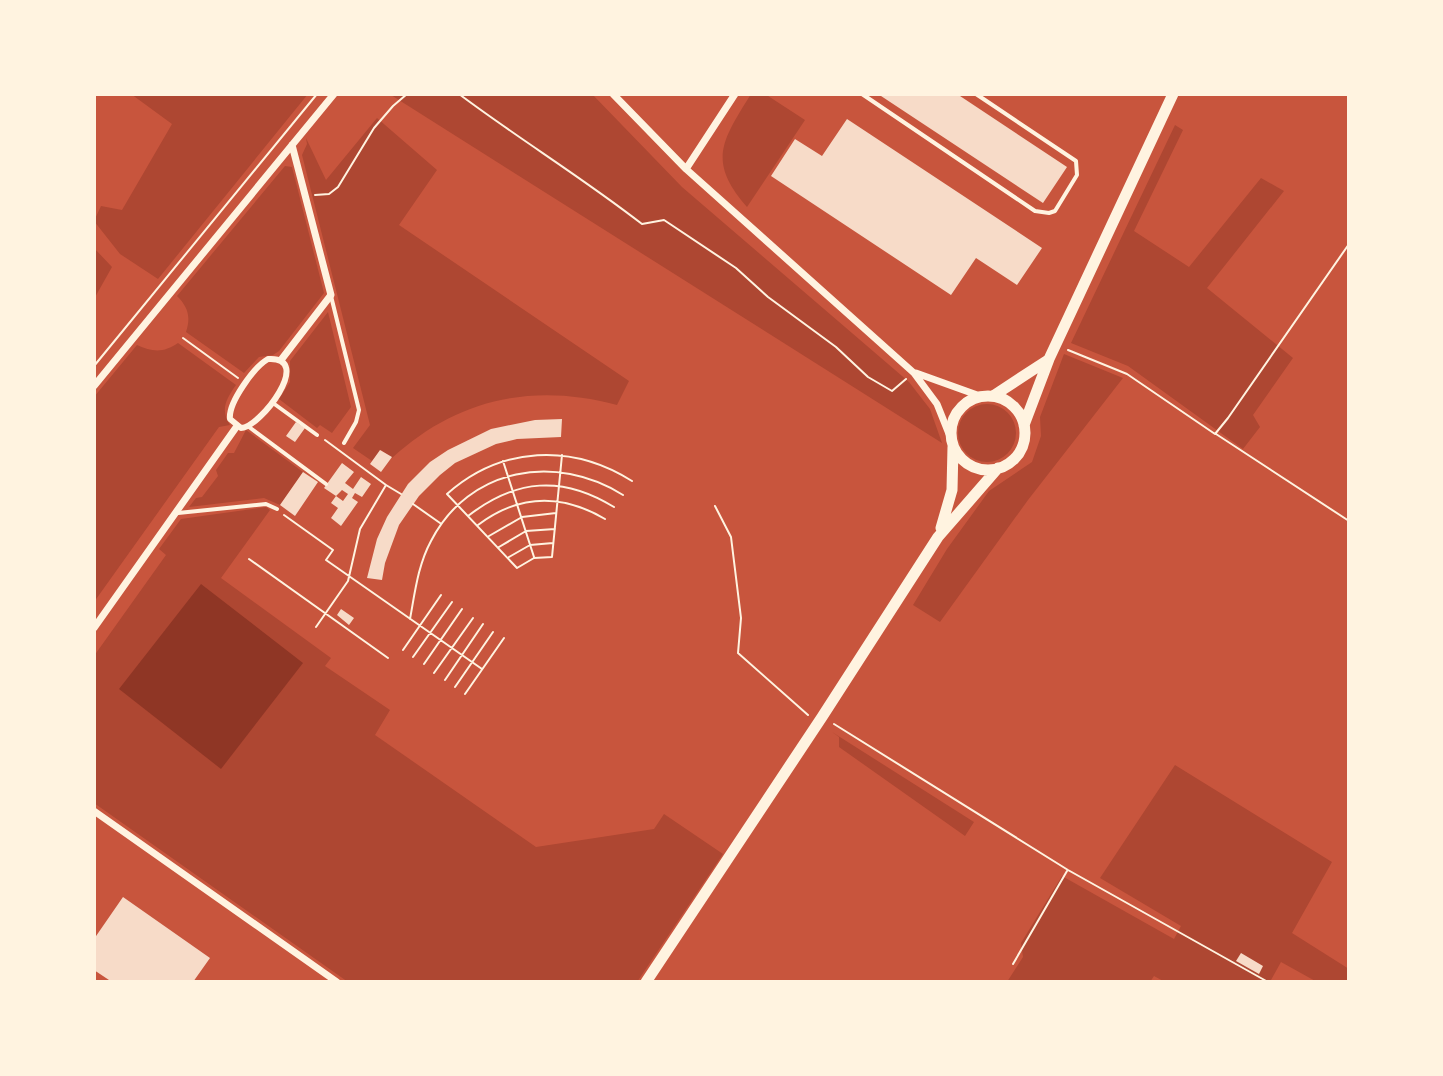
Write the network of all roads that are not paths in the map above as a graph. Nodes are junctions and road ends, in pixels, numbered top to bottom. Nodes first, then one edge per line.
1 (334, 94) edge
2 (613, 94) edge
3 (735, 94) edge
4 (862, 94) edge
5 (976, 94) edge
6 (1173, 94) edge
7 (292, 145) junction
8 (686, 169) junction
9 (331, 295) junction
10 (1049, 359) junction
11 (281, 360) junction
12 (914, 373) junction
13 (94, 386) edge
14 (980, 396) junction
15 (993, 396) junction
16 (271, 402) junction
17 (1024, 425) junction
18 (237, 426) junction
19 (249, 427) junction
20 (317, 435) road end
21 (344, 443) dead end
22 (952, 443) junction
23 (998, 468) junction
24 (326, 484) dead end
25 (277, 509) road end
26 (176, 513) junction
27 (938, 537) junction
28 (94, 628) edge
29 (94, 811) edge
30 (337, 982) edge
31 (646, 982) edge

1 - 7 street
2 - 8 street
3 - 8 street
4 - 5 lane
6 - 10 main road
7 - 9 street
7 - 13 street
8 - 12 street
9 - 11 street
9 - 21 lane
10 - 15 main road
10 - 17 main road
11 - 16 street
11 - 18 street
12 - 14 street
12 - 22 street
14 - 15 main road
14 - 22 main road
15 - 17 main road
16 - 19 street
16 - 20 lane
17 - 23 main road
18 - 19 street
18 - 26 street
19 - 24 lane
22 - 23 main road
22 - 27 main road
23 - 27 main road
25 - 26 lane
26 - 28 street
27 - 31 main road
29 - 30 street

